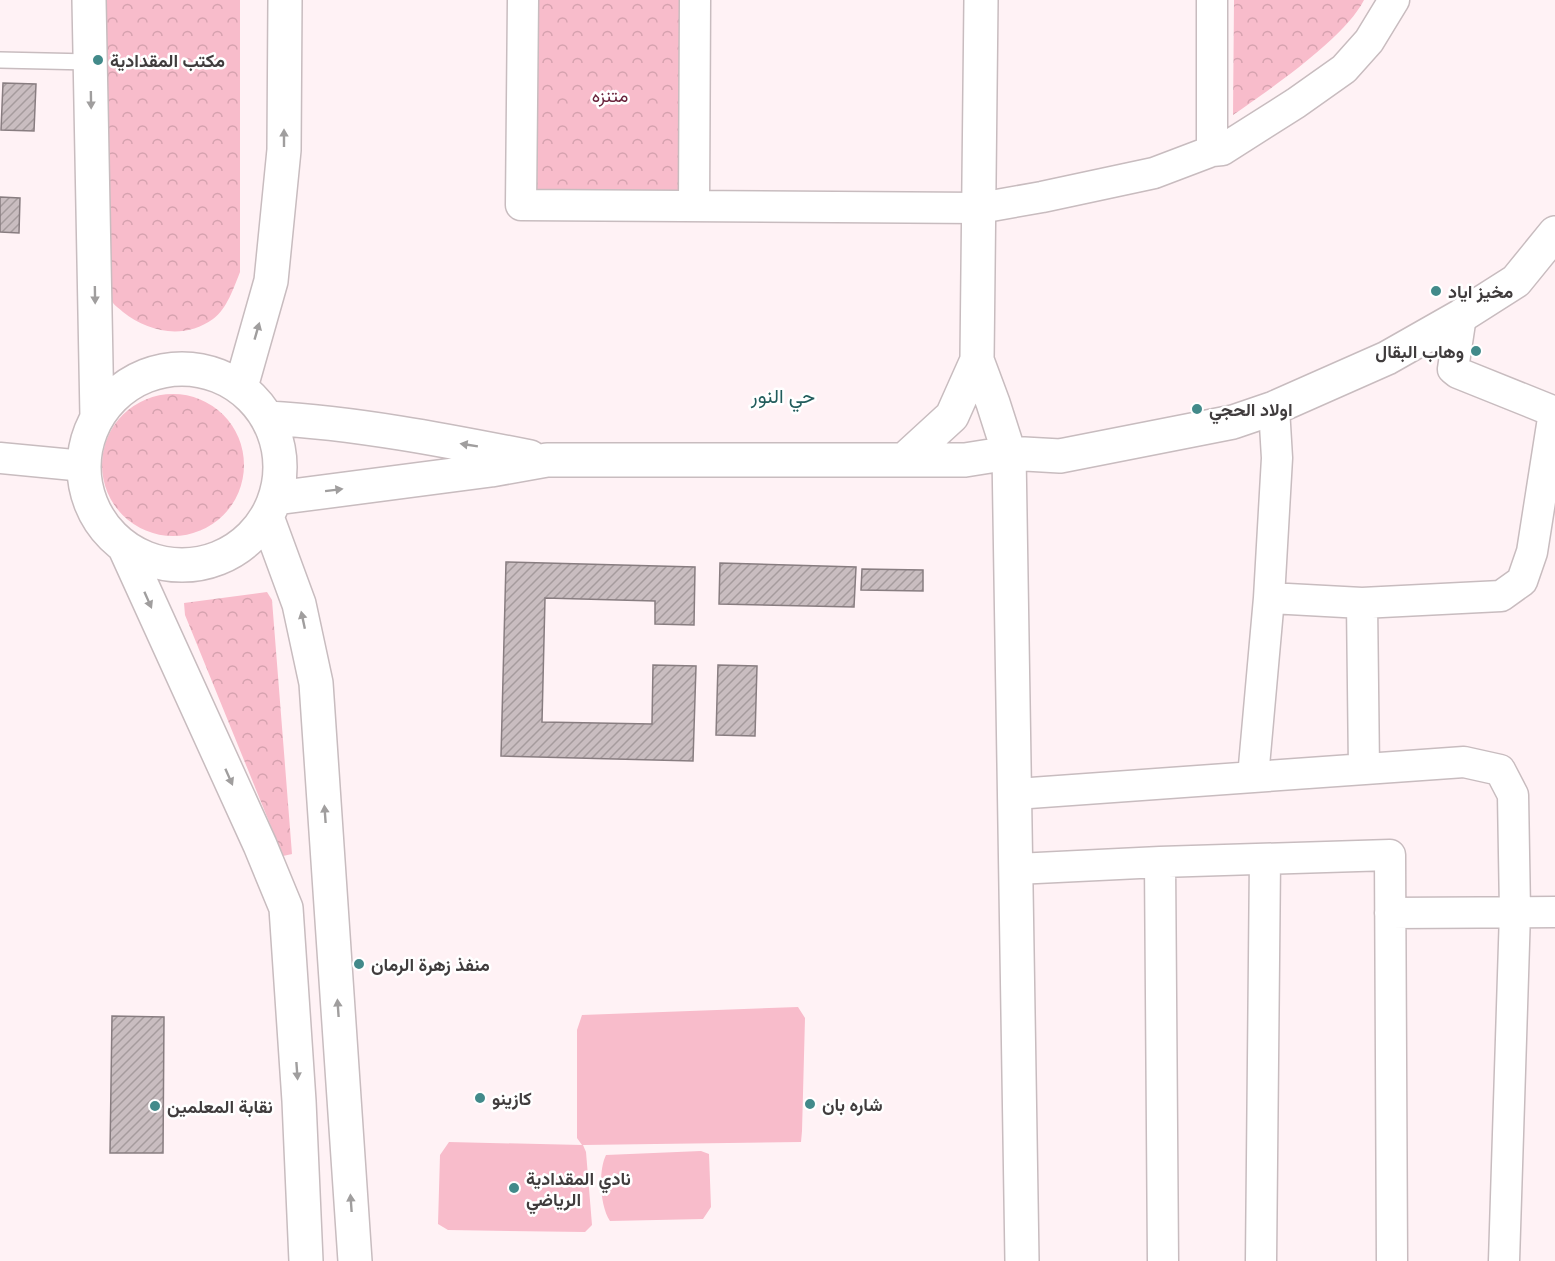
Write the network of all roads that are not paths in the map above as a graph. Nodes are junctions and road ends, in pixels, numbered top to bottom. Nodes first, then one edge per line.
1 (89, 0) edge
2 (285, 0) edge
3 (523, 0) edge
4 (695, 0) edge
5 (981, 0) edge
6 (1212, 0) edge
7 (1394, 0) edge
8 (0, 60) edge
9 (90, 62) junction
10 (1212, 151) junction
11 (694, 206) junction
12 (980, 207) junction
13 (1555, 233) edge
14 (1461, 316) junction
15 (977, 360) junction
16 (240, 387) junction
17 (1274, 408) junction
18 (1555, 412) edge
19 (98, 417) junction
20 (268, 418) junction
21 (1009, 453) junction
22 (0, 458) edge
23 (547, 460) junction
24 (904, 460) junction
25 (84, 466) junction
26 (272, 507) junction
27 (124, 546) junction
28 (1269, 598) junction
29 (1362, 603) junction
30 (1364, 769) junction
31 (1253, 777) junction
32 (1015, 794) junction
33 (1265, 859) junction
34 (1160, 862) junction
35 (1016, 869) junction
36 (1515, 912) junction
37 (1555, 912) edge
38 (1390, 913) junction
39 (306, 1261) edge
40 (355, 1261) edge
41 (1022, 1261) edge
42 (1163, 1261) edge
43 (1261, 1261) edge
44 (1392, 1261) edge
45 (1504, 1261) edge

1 - 9 street
16 -> 2 street
3 - 11 street
4 - 11 street
5 - 12 street
6 - 10 street
7 - 10 street
8 - 9 lane
9 -> 19 street
10 - 12 street
11 - 12 street
12 - 15 street
13 - 14 street
14 - 17 street
14 - 18 street
15 - 21 street
15 - 24 street
16 - 19 street
16 - 20 street
17 - 21 street
17 - 28 street
18 - 29 street
19 - 25 street
23 -> 20 street
20 - 26 street
21 - 24 street
21 - 32 street
22 - 25 street
23 - 24 street
26 -> 23 street
25 - 27 street
26 - 27 street
40 -> 26 street
27 -> 39 street
28 - 29 street
28 - 31 street
29 - 30 street
30 - 31 street
30 - 36 street
31 - 32 street
32 - 35 street
33 - 34 street
33 - 38 street
33 - 43 street
34 - 35 street
34 - 42 street
35 - 41 street
36 - 37 street
36 - 38 street
36 - 45 street
38 - 44 street

